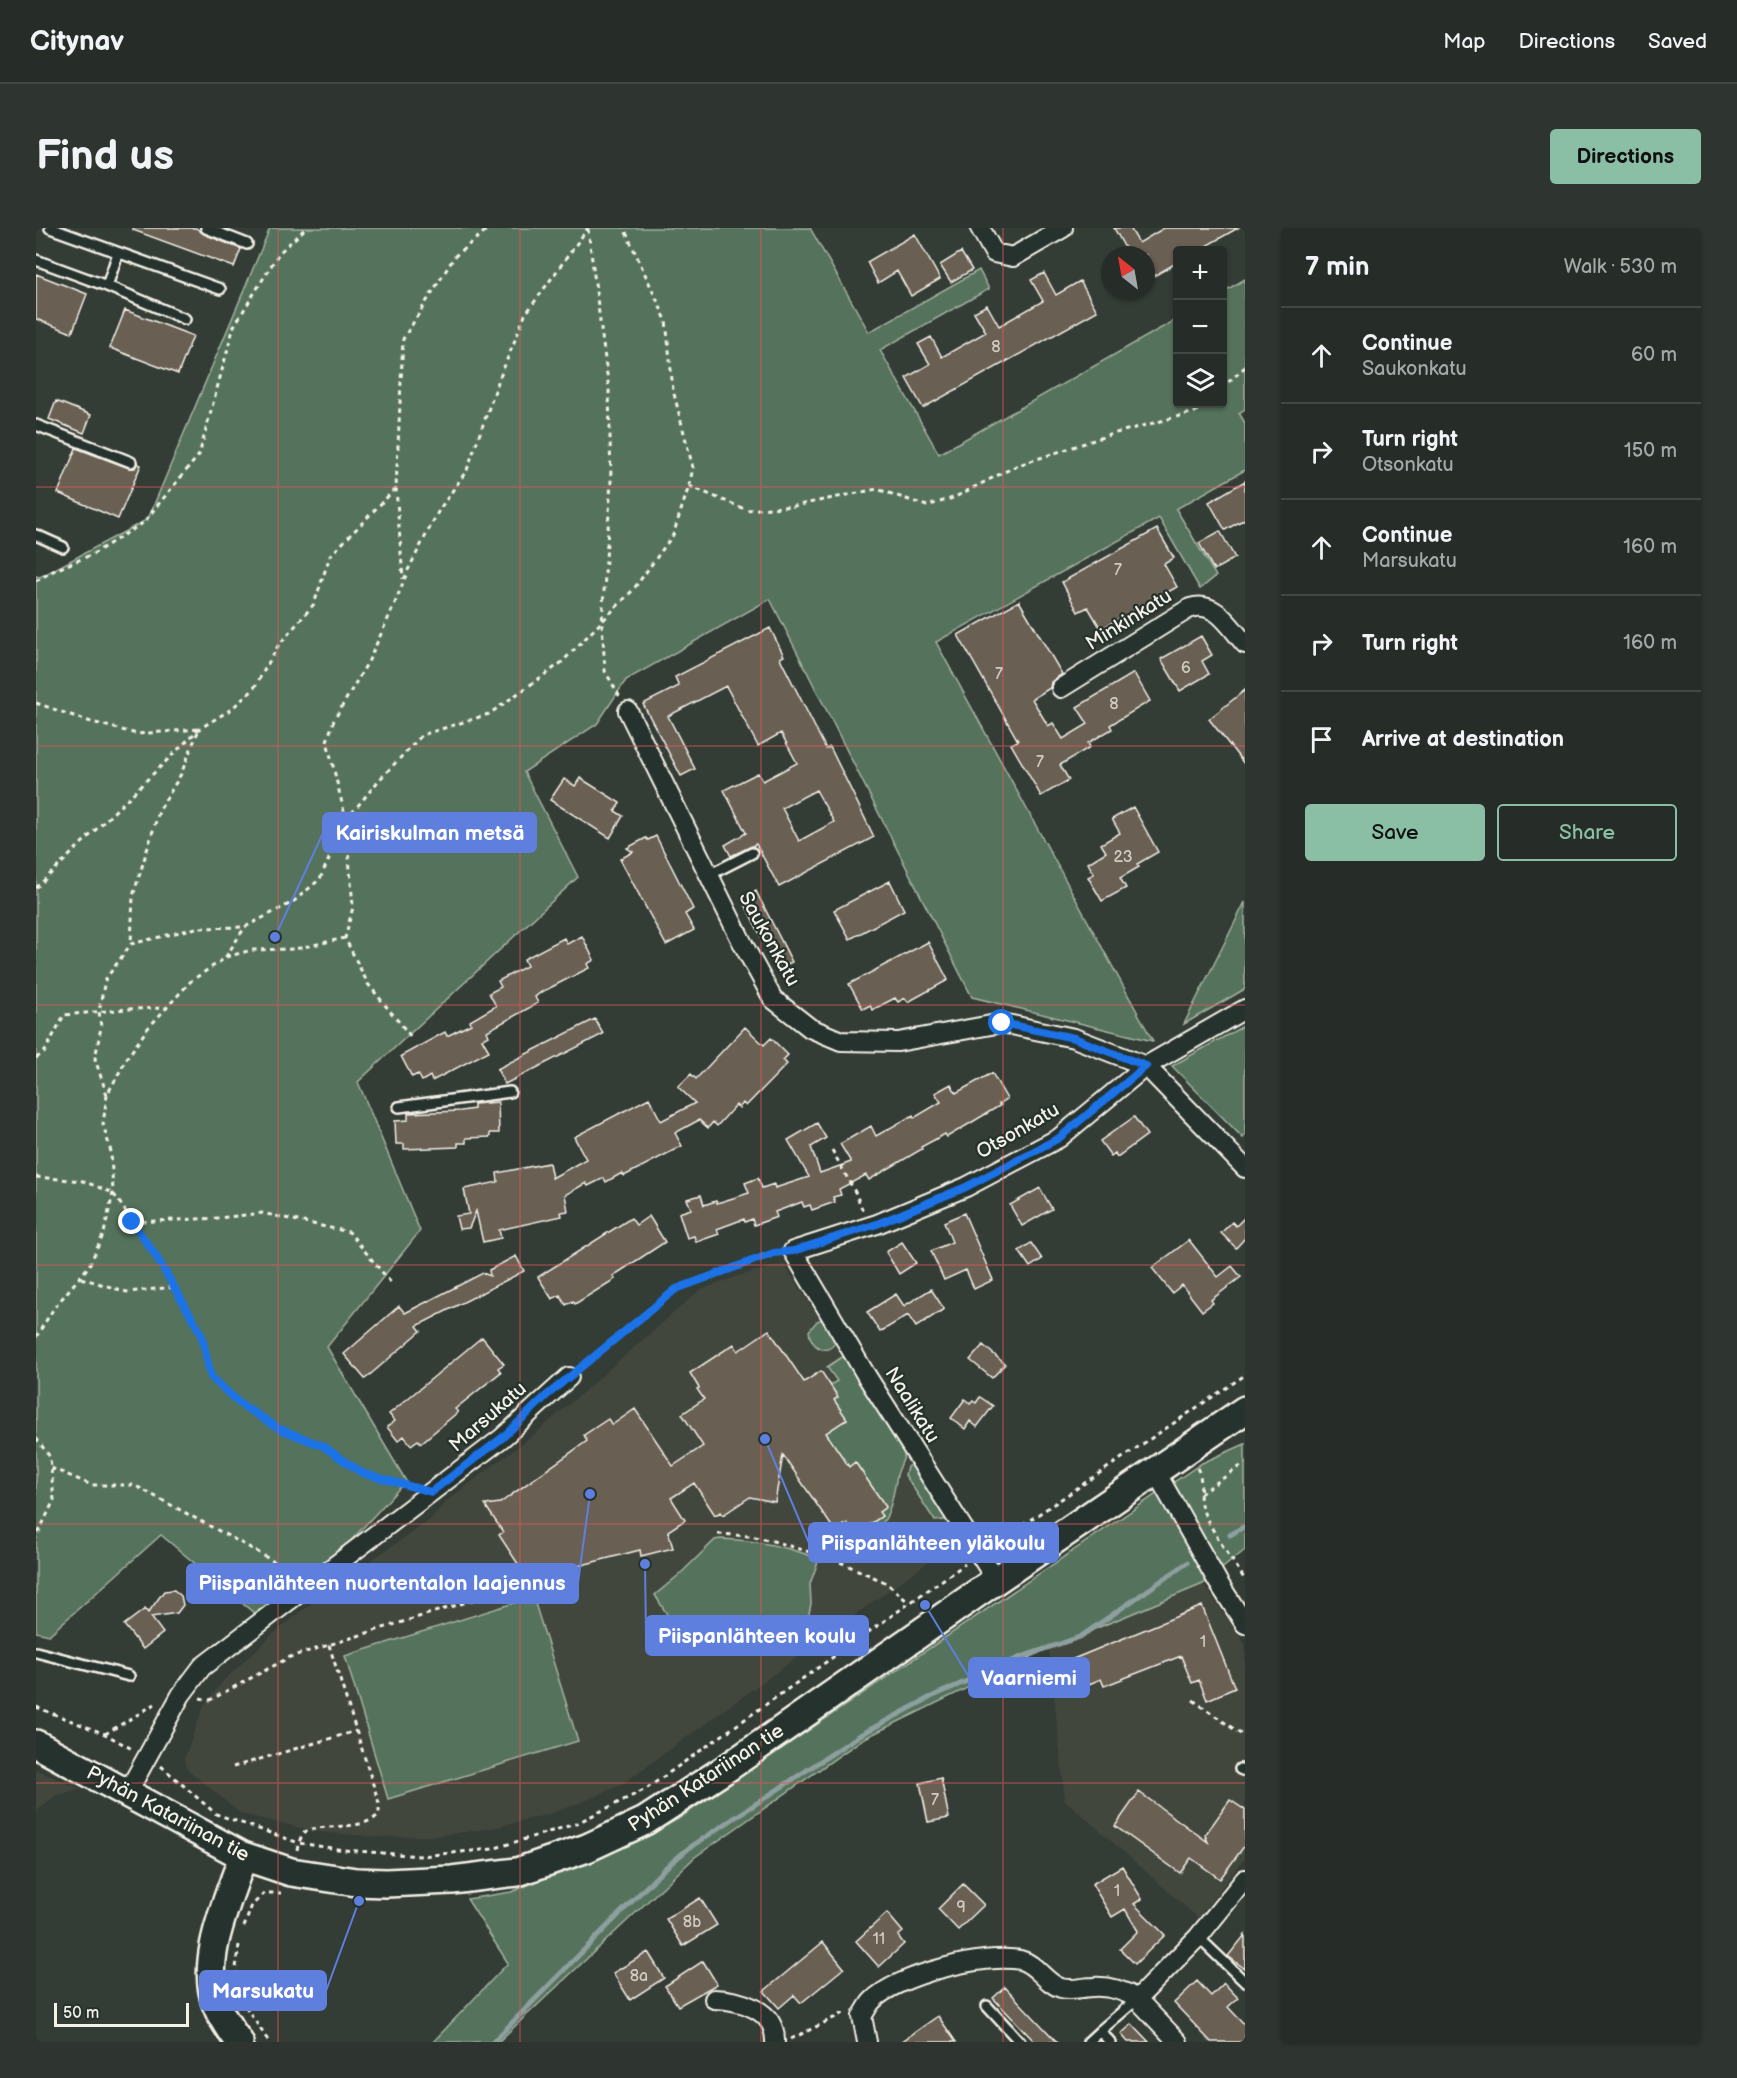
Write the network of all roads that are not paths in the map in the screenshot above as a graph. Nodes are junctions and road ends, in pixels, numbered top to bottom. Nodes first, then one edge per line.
1 (50, 228) edge
2 (206, 228) edge
3 (980, 228) edge
4 (1064, 228) edge
5 (247, 244) dead end
6 (118, 253) junction
7 (36, 260) edge
8 (107, 286) junction
9 (220, 289) dead end
10 (185, 319) dead end
11 (36, 425) edge
12 (131, 462) dead end
13 (36, 535) edge
14 (63, 547) dead end
15 (1245, 644) edge
16 (1061, 688) dead end
17 (628, 711) road end
18 (752, 854) dead end
19 (709, 875) junction
20 (1245, 1009) edge
21 (1146, 1066) junction
22 (510, 1092) dead end
23 (399, 1107) dead end
24 (1245, 1168) edge
25 (793, 1251) joint
26 (569, 1377) road end
27 (1245, 1410) edge
28 (1156, 1472) junction
29 (996, 1580) junction
30 (1245, 1624) edge
31 (36, 1652) edge
32 (129, 1676) dead end
33 (36, 1744) edge
34 (126, 1795) junction
35 (243, 1856) junction
36 (1245, 1879) edge
37 (1198, 1937) junction
38 (1245, 1982) edge
39 (714, 1999) dead end
40 (1137, 1999) junction
41 (987, 2006) dead end
42 (1100, 2031) junction
43 (239, 2042) edge
44 (775, 2042) edge
45 (867, 2042) edge
46 (1020, 2042) edge
47 (1088, 2042) edge
48 (1110, 2042) edge
49 (1178, 2042) edge

1 - 6 lane
2 - 5 lane
3 - 4 street
6 - 8 lane
6 - 9 lane
7 - 8 lane
8 - 10 lane
11 - 12 lane
13 - 14 lane
15 - 16 street, Minkinkatu
17 - 19 street, Saukonkatu
18 - 19 lane
19 - 21 street, Saukonkatu
20 - 21 street, Otsonkatu
21 - 24 street, Saukonkatu
21 - 25 street, Otsonkatu
22 - 23 lane
25 - 29 street, Naalikatu
26 - 34 street, Marsukatu
27 - 28 street, Pyhän Katariinan tie
28 - 29 street, Pyhän Katariinan tie
28 - 30 street
29 - 35 street, Pyhän Katariinan tie
31 - 32 lane
33 - 34 street, Pyhän Katariinan tie
34 - 35 street, Pyhän Katariinan tie
35 - 43 street
36 - 37 street
37 - 38 lane
37 - 40 street
39 - 44 street
40 - 42 lane
40 - 45 street
40 - 49 street
41 - 46 lane
42 - 47 lane
42 - 48 lane

